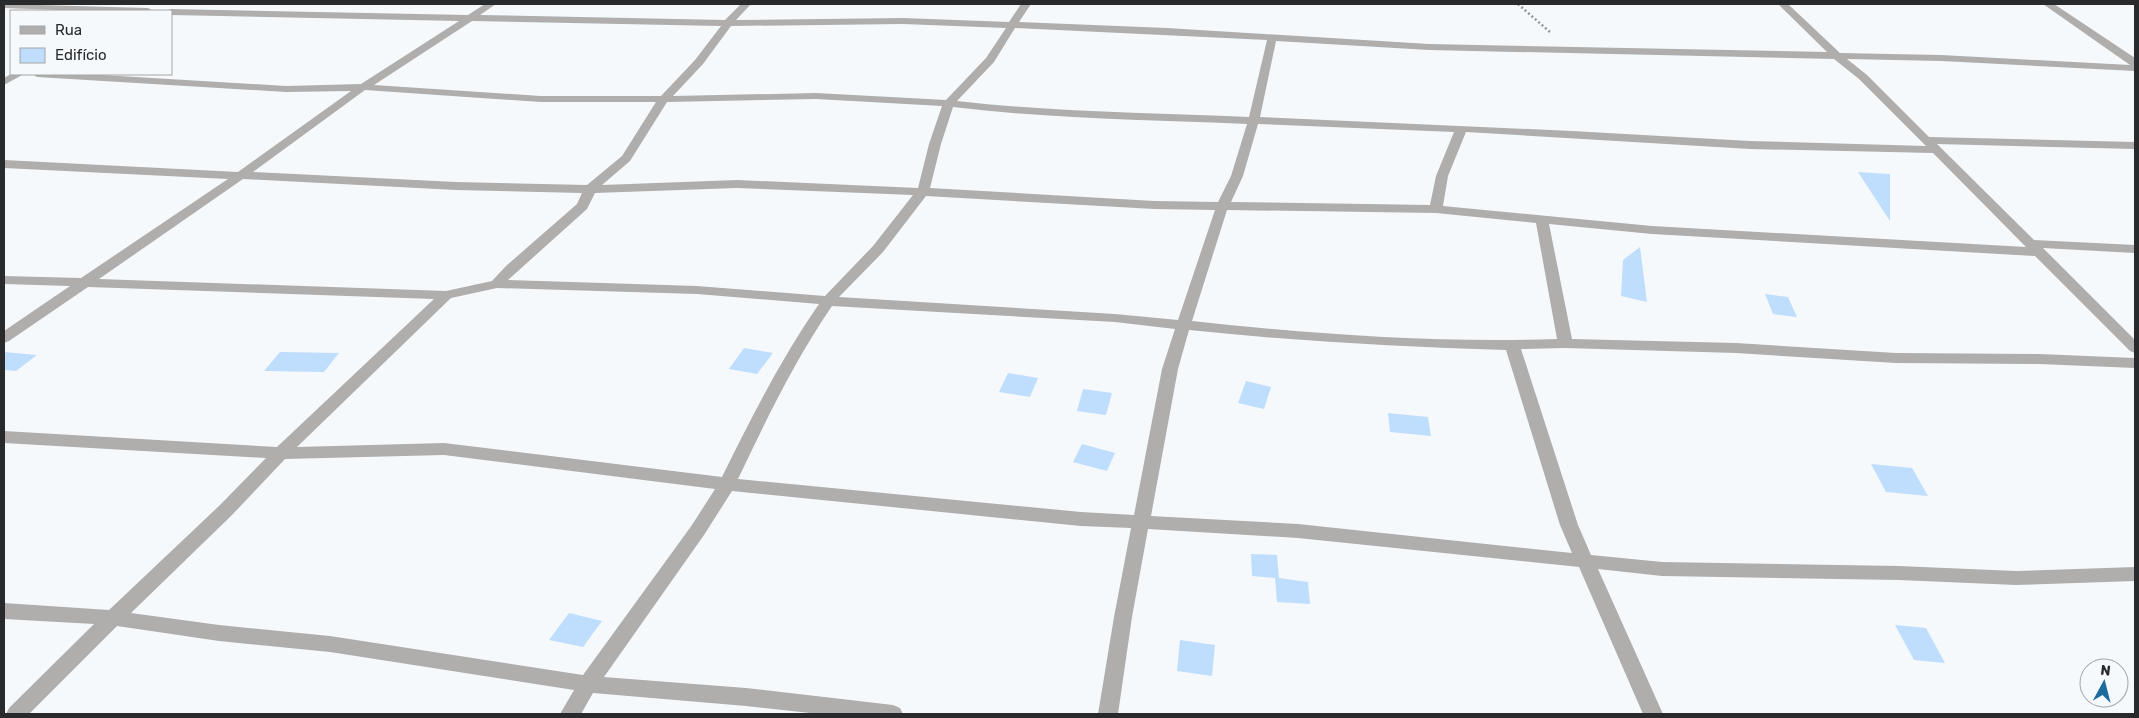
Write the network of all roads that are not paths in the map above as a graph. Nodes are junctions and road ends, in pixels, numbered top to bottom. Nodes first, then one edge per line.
1 (140, 4) edge
2 (491, 4) edge
3 (746, 4) edge
4 (1026, 4) edge
5 (1783, 4) edge
6 (2048, 4) edge
7 (4, 5) edge
8 (101, 10) edge
9 (123, 10) edge
10 (172, 12) edge
11 (471, 18) junction
12 (728, 24) junction
13 (1014, 26) junction
14 (1272, 38) junction
15 (1836, 56) junction
16 (2135, 63) edge
17 (2135, 68) edge
18 (17, 75) edge
19 (54, 75) edge
20 (4, 82) edge
21 (364, 87) junction
22 (664, 99) junction
23 (949, 102) junction
24 (1253, 120) junction
25 (1461, 130) junction
26 (1925, 140) junction
27 (2135, 145) edge
28 (1936, 150) junction
29 (7, 166) edge
30 (240, 176) junction
31 (590, 189) junction
32 (923, 191) junction
33 (1222, 207) junction
34 (1436, 209) junction
35 (1542, 219) junction
36 (2035, 248) junction
37 (2135, 249) edge
38 (4, 280) edge
39 (83, 281) junction
40 (497, 284) junction
41 (446, 295) junction
42 (828, 301) junction
43 (1182, 326) junction
44 (4, 338) edge
45 (1565, 343) junction
46 (1512, 345) junction
47 (2135, 348) edge
48 (2135, 363) edge
49 (4, 437) edge
50 (281, 453) junction
51 (727, 484) junction
52 (1141, 522) junction
53 (1585, 560) junction
54 (2135, 574) edge
55 (4, 611) edge
56 (113, 618) junction
57 (588, 684) junction
58 (16, 714) edge
59 (570, 714) edge
60 (893, 714) edge
61 (1108, 714) edge
62 (1653, 714) edge

1 - 9 street
2 - 11 street
3 - 12 street
4 - 13 street
5 - 15 street
6 - 16 street
7 - 8 street
10 - 11 street
11 - 12 street
11 - 21 street
12 - 13 street
12 - 22 street
13 - 14 street
13 - 23 street
14 - 15 street
14 - 24 street
15 - 17 street
15 - 26 street
18 - 20 street
19 - 21 street
21 - 22 street
21 - 30 street
22 - 23 street
22 - 31 street
23 - 24 street
23 - 32 street
24 - 25 street
24 - 33 street
25 - 28 street
25 - 34 street
26 - 27 street
26 - 28 street
28 - 36 street
29 - 30 street
30 - 31 street
30 - 39 street
31 - 32 street
31 - 40 street
32 - 33 street
32 - 42 street
33 - 34 street
33 - 43 street
34 - 35 street
35 - 36 street
35 - 45 street
36 - 37 street
36 - 47 street
38 - 39 street
39 - 41 street
39 - 44 street
40 - 41 street
40 - 42 street
41 - 50 street
42 - 43 street
42 - 51 street
43 - 46 street
43 - 52 street
45 - 46 street
45 - 48 street
46 - 53 street
49 - 50 street
50 - 51 street
50 - 56 street
51 - 52 street
51 - 57 street
52 - 53 street
52 - 61 street
53 - 54 street
53 - 62 street
55 - 56 street
56 - 57 street
56 - 58 street
57 - 59 street
57 - 60 street

